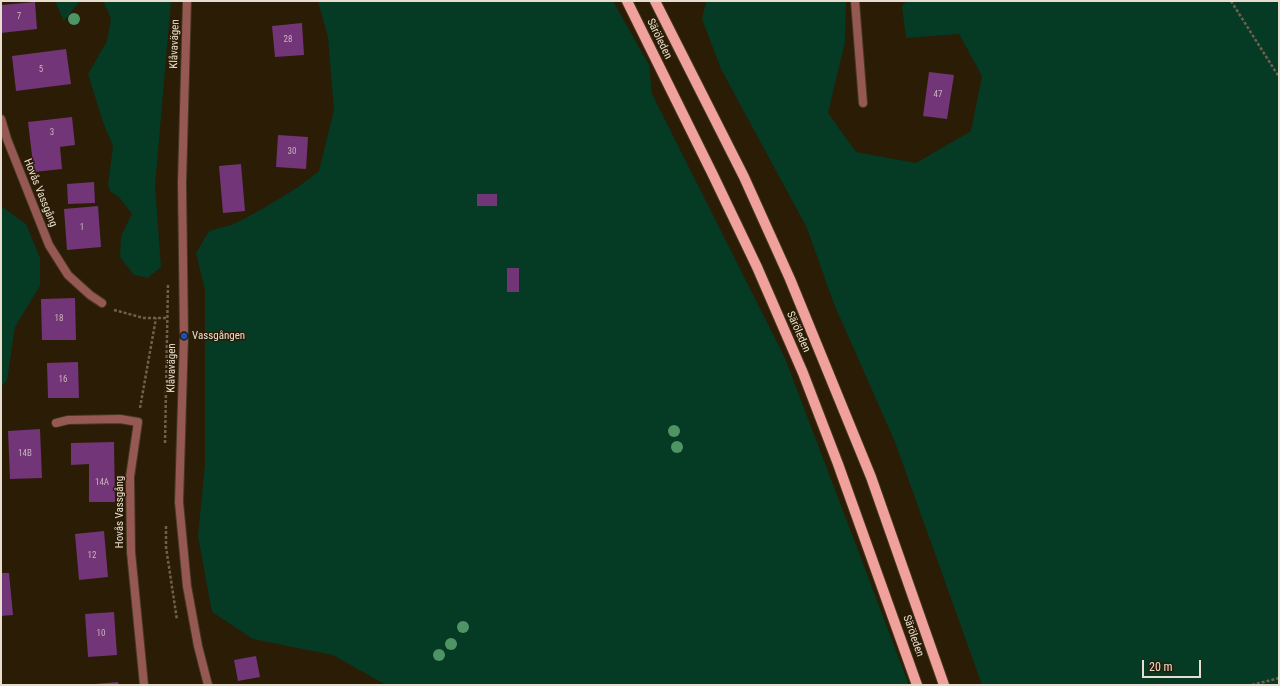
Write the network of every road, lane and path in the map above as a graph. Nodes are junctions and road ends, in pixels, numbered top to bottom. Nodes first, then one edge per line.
1 (187, 1) edge
2 (627, 1) edge
3 (655, 1) edge
4 (855, 1) edge
5 (1231, 1) edge
6 (1279, 77) edge
7 (863, 103) dead end
8 (1, 119) edge
9 (102, 303) joint
10 (156, 318) junction
11 (167, 318) dead end
12 (138, 422) junction
13 (56, 424) dead end
14 (1279, 678) edge
15 (144, 685) edge
16 (208, 685) edge
17 (917, 685) edge
18 (944, 685) edge
19 (1252, 685) edge

1 - 16 street, Klåvavägen
2 - 17 main road, Säröleden
3 - 18 main road, Säröleden
4 - 7 street
5 - 6 path
8 - 9 street, Hovås Vassgång
9 - 10 path
10 - 11 path
10 - 12 path
12 - 13 street
12 - 15 street, Hovås Vassgång
14 - 19 path

